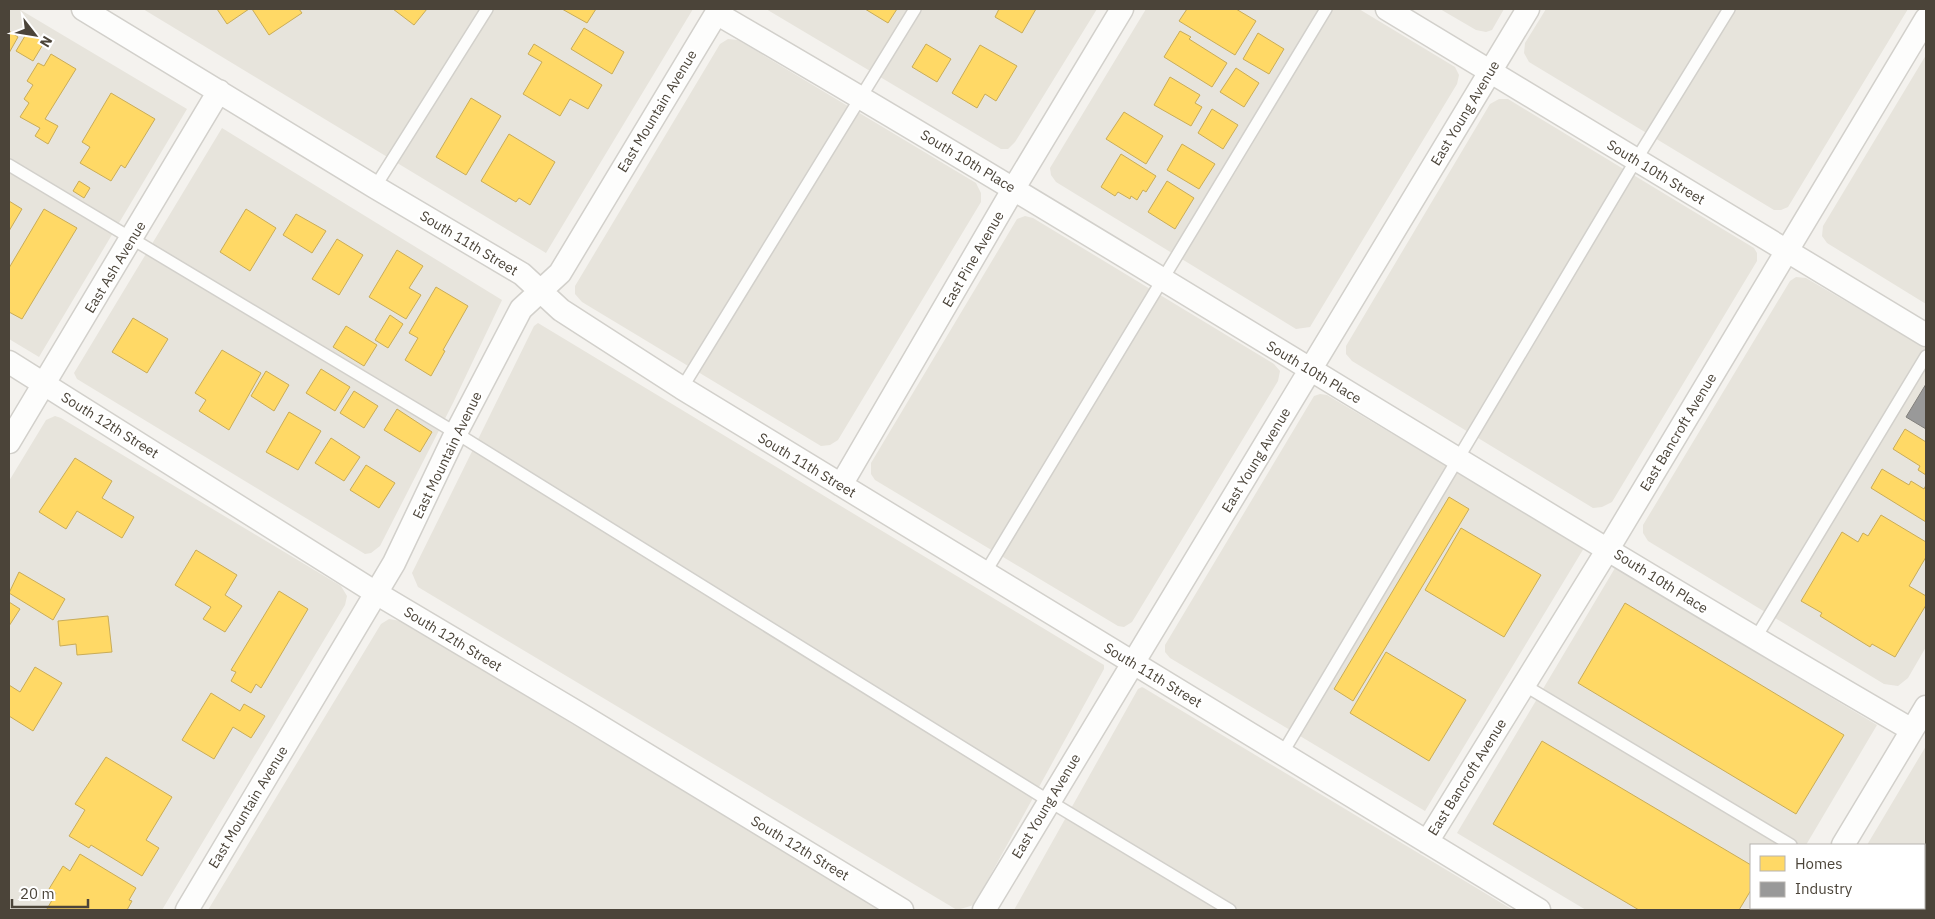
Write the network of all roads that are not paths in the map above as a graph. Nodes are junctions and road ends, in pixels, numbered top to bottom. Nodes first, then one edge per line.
1 (83, 9) edge
2 (488, 9) edge
3 (915, 9) edge
4 (1122, 9) edge
5 (1326, 9) edge
6 (1387, 9) edge
7 (1528, 9) edge
8 (1729, 9) edge
9 (717, 11) edge
10 (1926, 19) edge
11 (1490, 72) junction
12 (220, 91) junction
13 (861, 97) junction
14 (1636, 160) junction
15 (9, 165) edge
16 (375, 187) junction
17 (1014, 188) junction
18 (132, 239) junction
19 (1786, 250) junction
20 (1162, 279) junction
21 (540, 291) junction
22 (1926, 335) edge
23 (1926, 356) edge
24 (9, 362) edge
25 (1310, 370) junction
26 (44, 383) junction
27 (682, 388) junction
28 (456, 432) junction
29 (9, 442) edge
30 (1458, 458) junction
31 (841, 485) junction
32 (1608, 549) junction
33 (985, 573) junction
34 (376, 594) junction
35 (1755, 639) junction
36 (1133, 663) junction
37 (1524, 685) junction
38 (1926, 707) edge
39 (1912, 730) junction
40 (1282, 754) junction
41 (1049, 801) junction
42 (1427, 842) junction
43 (1789, 844) edge
44 (1844, 844) edge
45 (187, 910) edge
46 (902, 910) edge
47 (984, 910) edge
48 (1230, 910) edge
49 (1539, 910) edge

1 - 12 street, South 11th Street
2 - 16 lane
3 - 13 lane
4 - 17 street, East Pine Avenue
5 - 20 lane
6 - 11 street, South 10th Street
7 - 11 street, East Young Avenue
8 - 14 lane
9 - 13 street, South 10th Place
9 - 21 street, East Mountain Avenue
10 - 19 street, East Bancroft Avenue
11 - 14 street, South 10th Street
11 - 25 street, East Young Avenue
12 - 16 street, South 11th Street
12 - 18 street, East Ash Avenue
13 - 17 street, South 10th Place
13 - 27 lane
14 - 19 street, South 10th Street
14 - 30 lane
15 - 18 lane
16 - 21 street, South 11th Street
17 - 20 street, South 10th Place
17 - 31 street, East Pine Avenue
18 - 26 street, East Ash Avenue
18 - 28 lane
19 - 22 street, South 10th Street
19 - 32 street, East Bancroft Avenue
20 - 25 street, South 10th Place
20 - 33 lane
21 - 27 street, South 11th Street
21 - 28 street, East Mountain Avenue
23 - 35 lane
24 - 26 street, South 12th Street
25 - 30 street, South 10th Place
25 - 36 street, East Young Avenue
26 - 29 street, East Ash Avenue
26 - 34 street, South 12th Street
27 - 31 street, South 11th Street
28 - 34 street, East Mountain Avenue
28 - 41 lane
30 - 32 street, South 10th Place
30 - 40 lane
31 - 33 street, South 11th Street
32 - 35 street, South 10th Place
32 - 37 street, East Bancroft Avenue
33 - 36 street, South 11th Street
34 - 45 street, East Mountain Avenue
34 - 46 street, South 12th Street
35 - 39 street, South 10th Place
36 - 40 street, South 11th Street
36 - 41 street, East Young Avenue
37 - 42 street, East Bancroft Avenue
37 - 43 lane
38 - 39 street
39 - 44 street
40 - 42 street, South 11th Street
41 - 47 street, East Young Avenue
41 - 48 lane
42 - 49 street, South 11th Street

